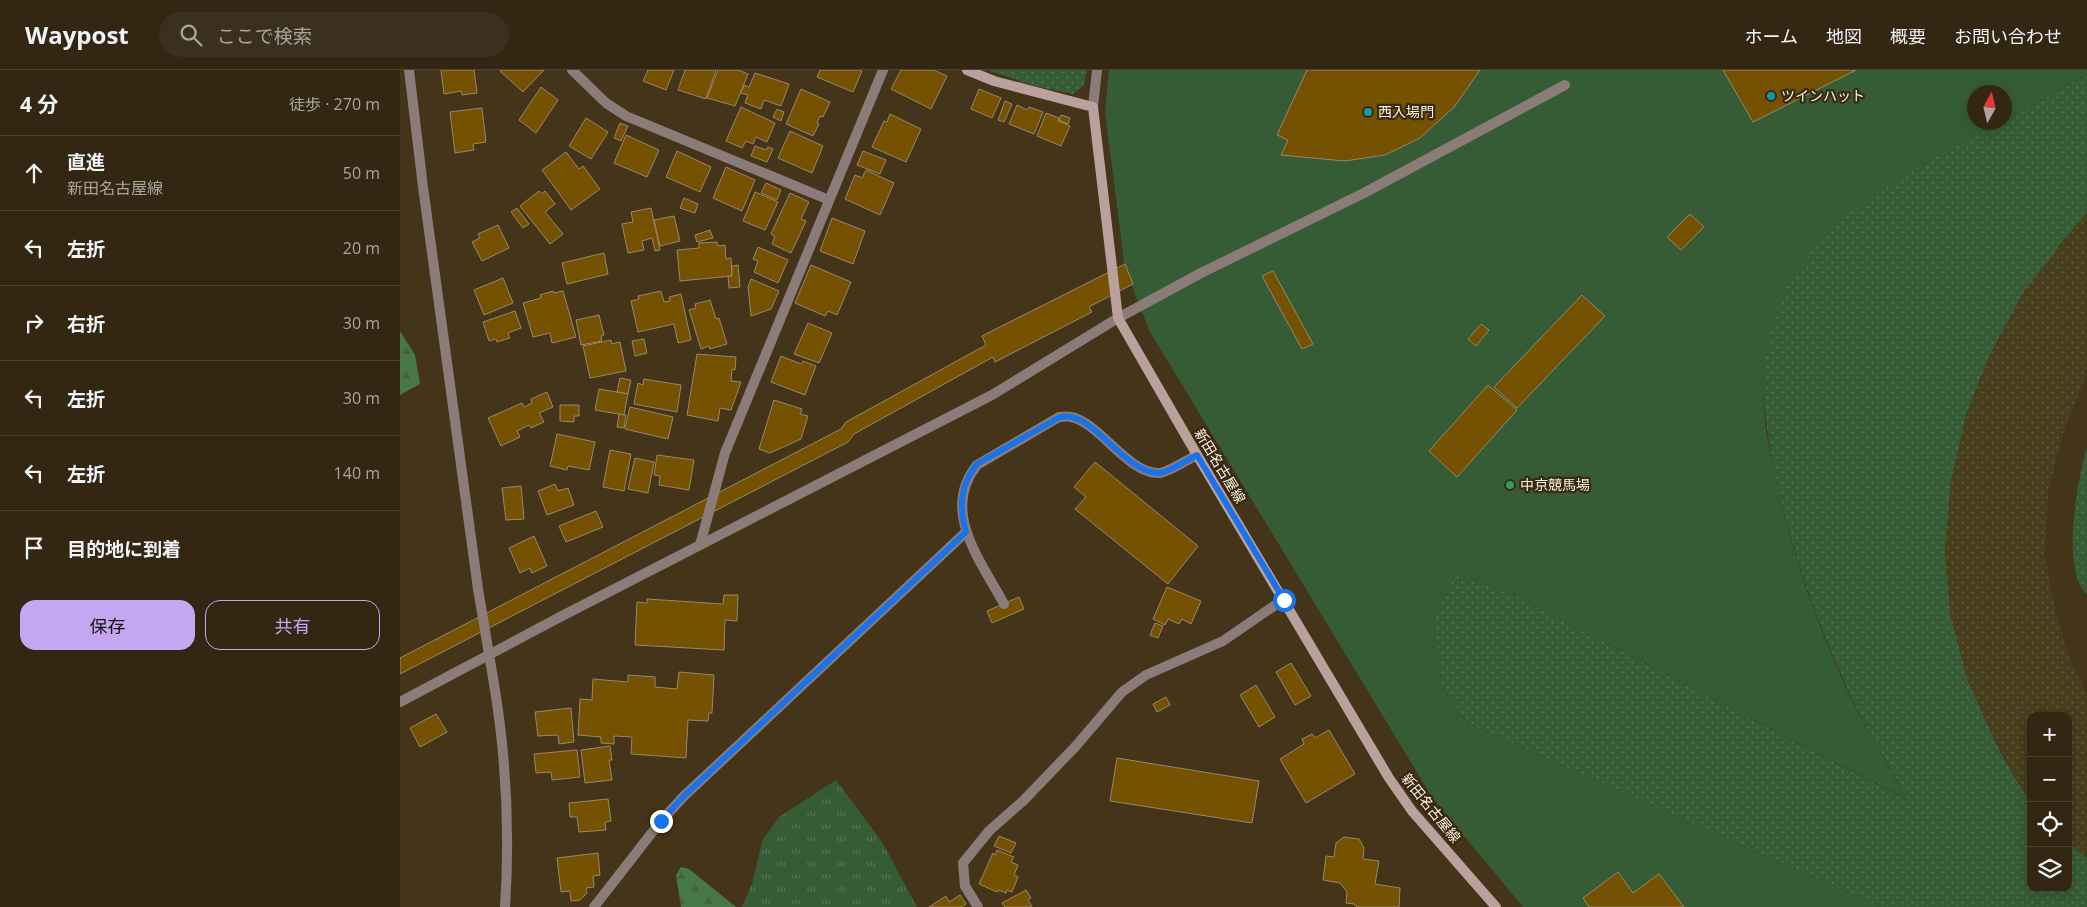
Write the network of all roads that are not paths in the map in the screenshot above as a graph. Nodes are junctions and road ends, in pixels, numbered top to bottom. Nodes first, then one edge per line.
1 (409, 70) edge
2 (572, 70) edge
3 (882, 70) edge
4 (967, 70) edge
5 (1097, 70) edge
6 (1565, 85) dead end
7 (1093, 107) junction
8 (829, 200) junction
9 (1118, 318) junction
10 (1197, 455) junction
11 (966, 532) junction
12 (700, 545) junction
13 (1284, 600) junction
14 (1004, 604) dead end
15 (400, 702) edge
16 (505, 907) edge
17 (594, 907) edge
18 (978, 907) edge
19 (1496, 907) edge

1 - 16 street, bridge
2 - 8 street
3 - 8 street
4 - 7 main road
5 - 7 street
6 - 9 street
7 - 9 main road, 新田名古屋線
8 - 12 street
9 - 10 main road, 新田名古屋線
9 - 12 street
10 - 11 street
10 - 13 main road, 新田名古屋線
11 - 14 street
11 - 17 street
12 - 15 street
13 - 18 street
13 - 19 main road, 新田名古屋線

